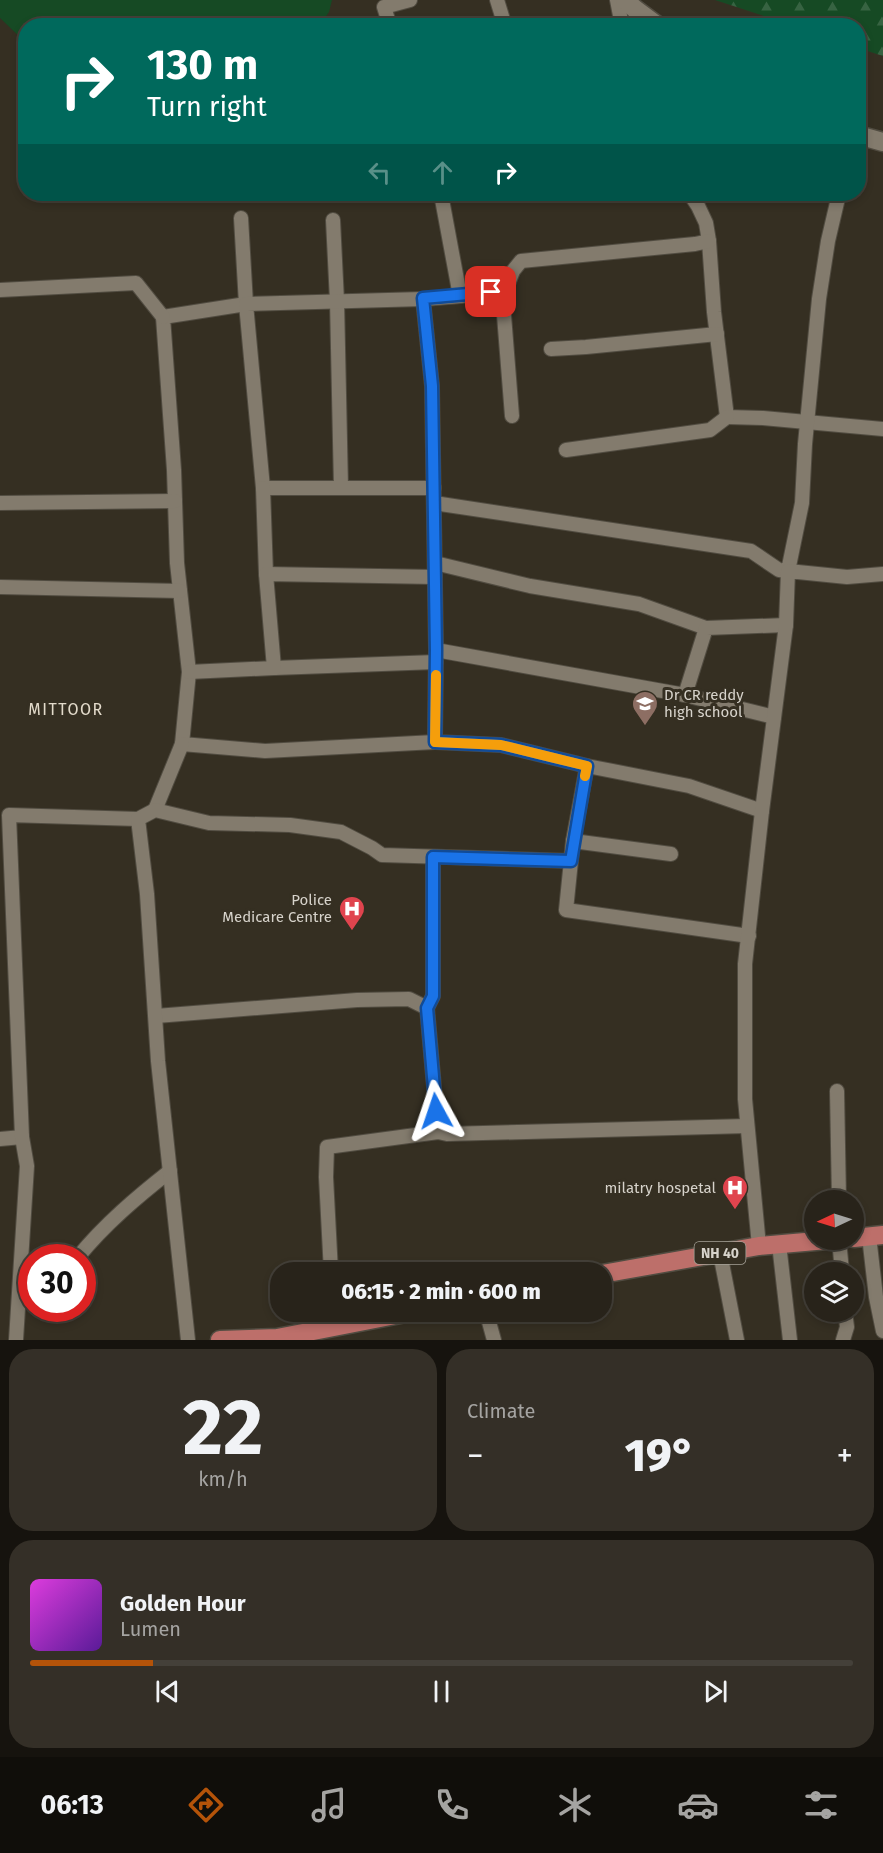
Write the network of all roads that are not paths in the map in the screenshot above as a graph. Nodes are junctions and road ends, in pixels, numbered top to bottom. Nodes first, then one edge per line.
1 (410, 0) edge
2 (497, 0) edge
3 (616, 0) edge
4 (625, 0) edge
5 (387, 18) edge
6 (503, 18) edge
7 (620, 18) edge
8 (647, 18) edge
9 (866, 137) edge
10 (883, 142) edge
11 (442, 201) edge
12 (695, 201) edge
13 (837, 201) edge
14 (241, 218) dead end
15 (333, 219) dead end
16 (709, 241) junction
17 (0, 290) edge
18 (502, 290) junction
19 (460, 296) junction
20 (423, 298) junction
21 (337, 301) junction
22 (246, 304) junction
23 (163, 317) junction
24 (717, 334) junction
25 (551, 349) dead end
26 (512, 416) dead end
27 (727, 417) junction
28 (808, 421) junction
29 (883, 429) edge
30 (566, 450) dead end
31 (263, 488) junction
32 (341, 488) junction
33 (434, 488) junction
34 (175, 501) junction
35 (0, 503) edge
36 (434, 503) junction
37 (435, 562) junction
38 (788, 571) junction
39 (266, 574) junction
40 (883, 574) edge
41 (435, 578) junction
42 (0, 587) edge
43 (180, 591) junction
44 (786, 625) junction
45 (706, 628) junction
46 (436, 656) junction
47 (274, 668) junction
48 (189, 672) junction
49 (685, 695) junction
50 (774, 717) junction
51 (435, 742) junction
52 (182, 744) junction
53 (587, 766) junction
54 (155, 810) junction
55 (762, 811) junction
56 (4, 815) edge
57 (138, 819) junction
58 (573, 841) junction
59 (671, 854) dead end
60 (433, 857) junction
61 (571, 861) junction
62 (749, 936) junction
63 (427, 1008) junction
64 (156, 1016) junction
65 (837, 1091) dead end
66 (747, 1126) junction
67 (438, 1132) junction
68 (22, 1137) junction
69 (0, 1139) edge
70 (170, 1171) junction
71 (839, 1190) edge
72 (869, 1236) edge
73 (804, 1242) edge
74 (89, 1244) edge
75 (779, 1244) junction
76 (759, 1246) junction
77 (720, 1253) junction
78 (330, 1262) edge
79 (612, 1272) edge
80 (17, 1316) joint
81 (326, 1322) edge
82 (489, 1322) edge
83 (846, 1322) edge
84 (883, 1331) edge
85 (16, 1340) edge
86 (188, 1340) edge
87 (220, 1340) edge
88 (495, 1340) edge
89 (737, 1340) edge
90 (790, 1340) edge
91 (843, 1340) edge

1 - 5 street
2 - 6 street
3 - 7 street
4 - 8 street
9 - 10 street
11 - 19 street
12 - 16 street
13 - 28 street
14 - 22 street
15 - 21 street
16 - 18 street
16 - 24 street
17 - 23 street
18 - 19 street
18 - 26 street
19 - 20 street
20 - 21 street
20 - 33 street
21 - 22 street
21 - 32 street
22 - 23 street
22 - 31 street
23 - 34 street
24 - 25 street
24 - 27 street
27 - 28 street
27 - 30 street
28 - 29 street
28 - 38 street
31 - 32 street
31 - 39 street
32 - 33 street
33 - 36 street
34 - 35 street
34 - 43 street
36 - 37 street
36 - 38 street
37 - 41 street
37 - 45 street
38 - 40 street
38 - 44 street
39 - 41 street
39 - 47 street
41 - 46 street
42 - 43 street
43 - 48 street
44 - 45 street
44 - 50 street
45 - 49 street
46 - 47 street
46 - 49 street
46 - 51 street
47 - 48 street
48 - 52 street
49 - 50 street
50 - 55 street
51 - 52 street
51 - 53 street
52 - 54 street
53 - 55 street
53 - 58 street
54 - 57 street
54 - 60 street
55 - 62 street
56 - 57 street
56 - 68 street
57 - 64 street
58 - 59 street
58 - 61 street
60 - 61 street
60 - 63 street
61 - 62 street
62 - 66 street
63 - 64 street
63 - 67 street
64 - 70 street
65 - 71 street
66 - 67 street
66 - 76 street
67 - 78 street
68 - 69 street
68 - 80 street
70 - 74 street
70 - 86 street
72 - 84 street
73 - 75 highway, NH 40
75 - 76 highway, NH 40
75 - 90 street
76 - 77 highway, NH 40
77 - 79 highway, NH 40
77 - 89 street
80 - 85 street
81 - 87 highway
82 - 88 street
83 - 91 street

